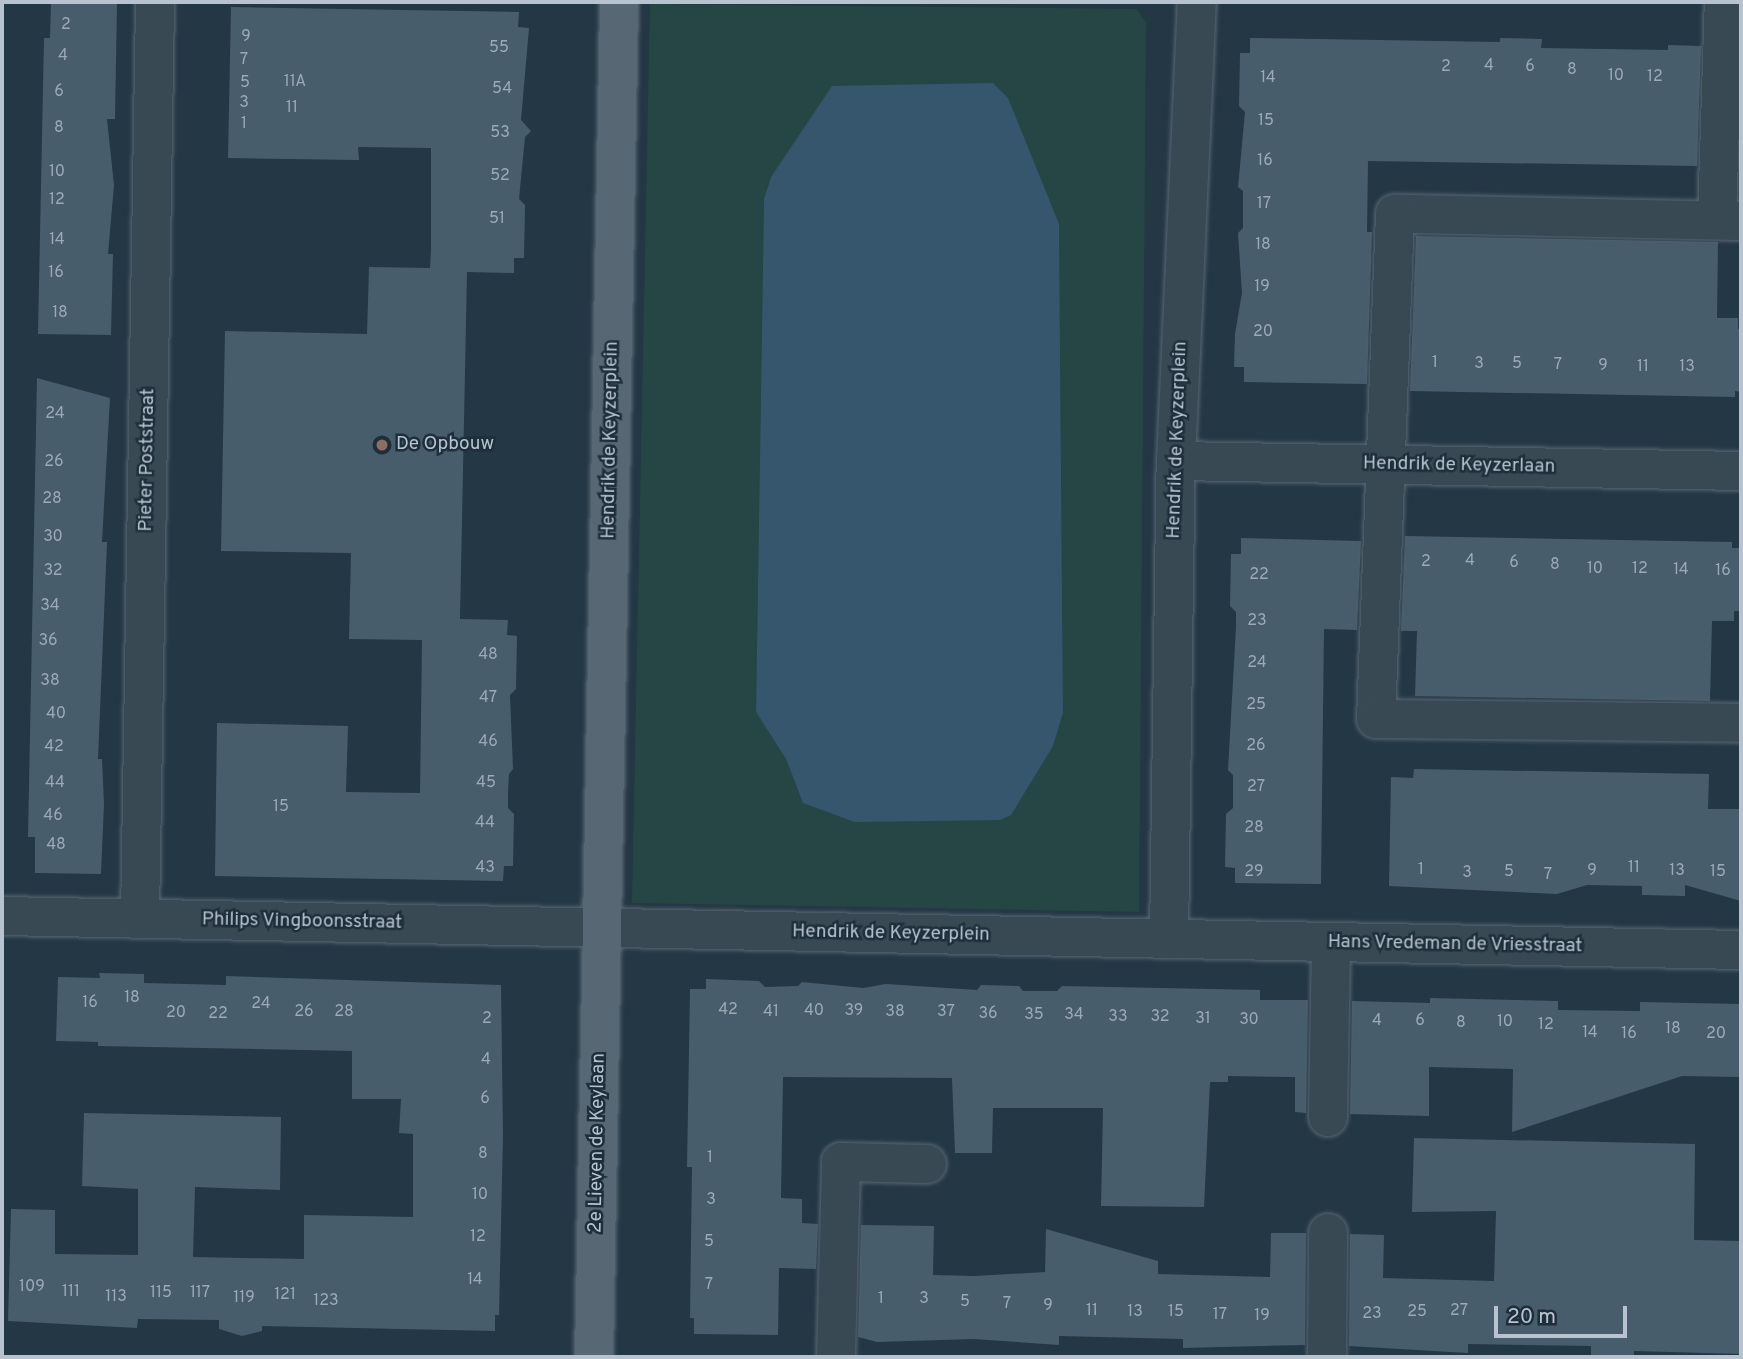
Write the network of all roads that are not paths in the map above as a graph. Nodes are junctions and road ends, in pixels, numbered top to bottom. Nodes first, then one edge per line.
1 (155, 2) edge
2 (619, 2) edge
3 (1197, 2) edge
4 (1724, 2) edge
5 (1729, 220) edge
6 (1176, 461) junction
7 (1384, 465) junction
8 (1741, 471) edge
9 (1741, 723) edge
10 (2, 916) edge
11 (140, 918) junction
12 (602, 929) junction
13 (1169, 939) junction
14 (1331, 942) junction
15 (1741, 950) edge
16 (1328, 1117) dead end
17 (927, 1164) dead end
18 (1328, 1233) dead end
19 (594, 1357) edge
20 (836, 1357) edge
21 (1328, 1357) edge

1 - 11 street, Pieter Poststraat
2 - 12 main road, Hendrik de Keyzerplein
3 - 6 street, Hendrik de Keyzerplein
4 - 5 street
5 - 7 street
6 - 7 street, Hendrik de Keyzerlaan
6 - 13 street, Hendrik de Keyzerplein
7 - 8 street, Hendrik de Keyzerlaan
7 - 9 street
10 - 11 street, Philips Vingboonsstraat
11 - 12 street, Philips Vingboonsstraat
12 - 13 street, Hendrik de Keyzerplein
12 - 19 main road, 2e Lieven de Keylaan
13 - 14 street, Hans Vredeman de Vriesstraat
14 - 15 street, Hans Vredeman de Vriesstraat
14 - 16 street
17 - 20 street
18 - 21 street

